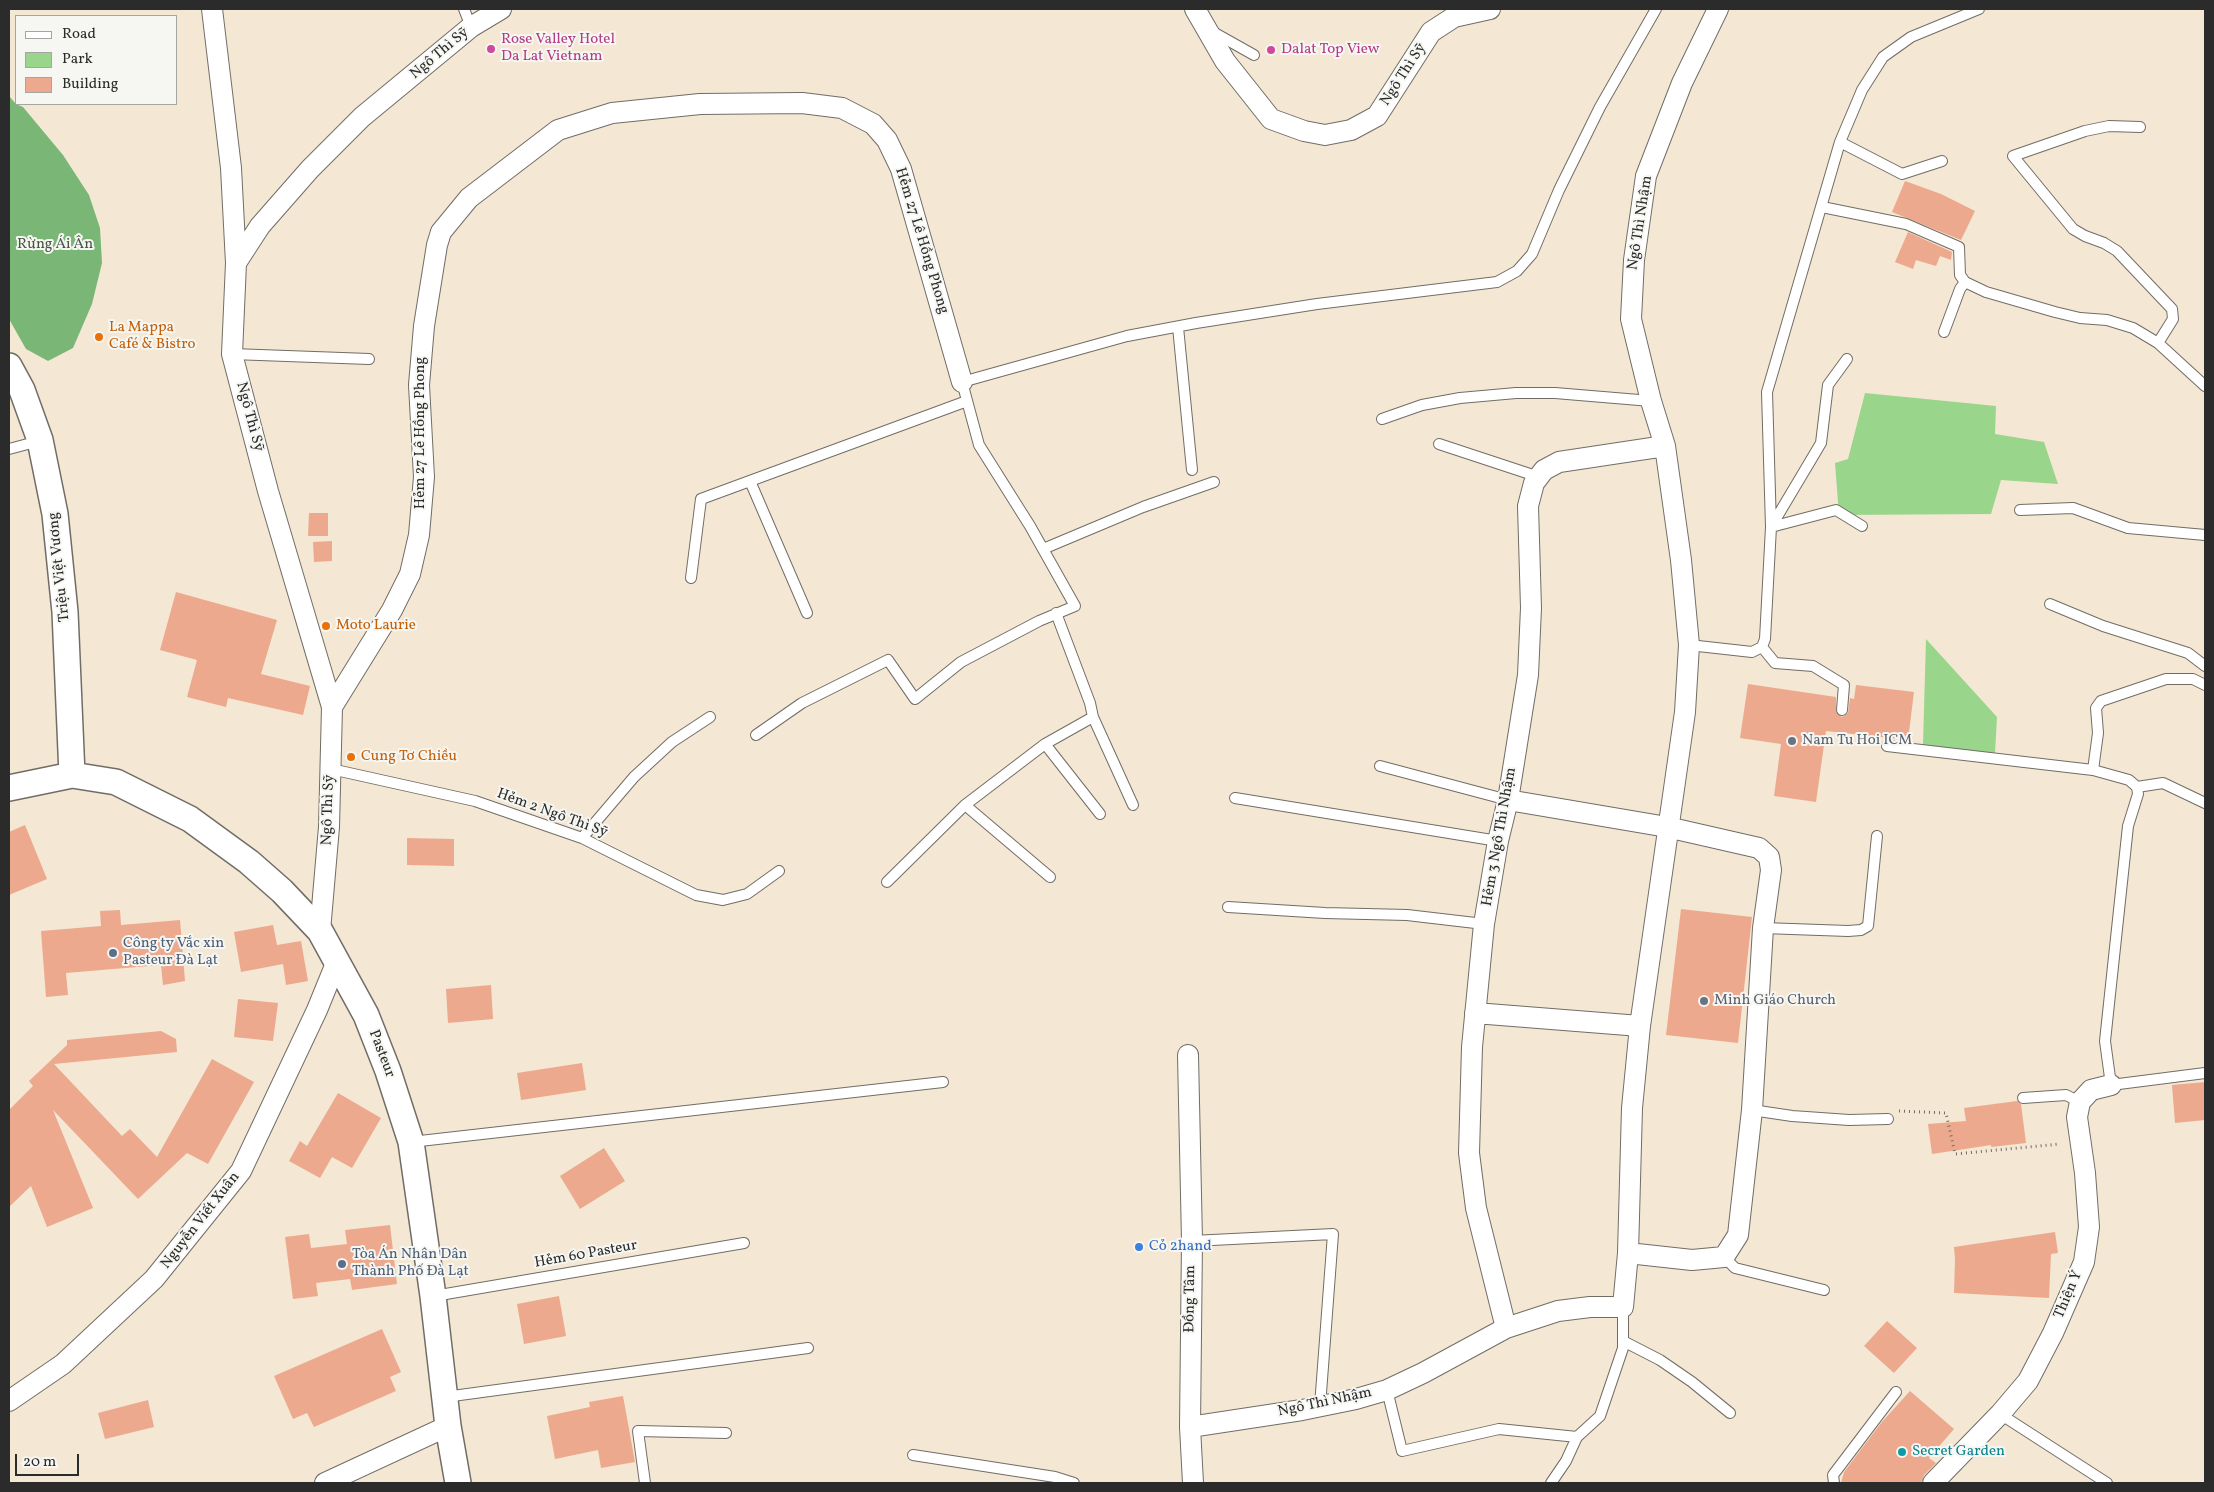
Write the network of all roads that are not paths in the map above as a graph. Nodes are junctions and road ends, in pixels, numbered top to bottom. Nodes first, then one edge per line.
1 (212, 9) edge
2 (464, 9) edge
3 (501, 9) edge
4 (1195, 9) edge
5 (1490, 9) edge
6 (1656, 9) edge
7 (1718, 9) edge
8 (1978, 9) edge
9 (472, 27) junction
10 (1206, 28) junction
11 (1254, 55) dead end
12 (2140, 127) dead end
13 (1840, 142) junction
14 (1942, 161) dead end
15 (1822, 207) junction
16 (236, 263) junction
17 (1966, 282) junction
18 (1178, 327) junction
19 (1944, 332) dead end
20 (2158, 343) junction
21 (232, 354) junction
22 (369, 359) dead end
23 (1847, 359) dead end
24 (9, 366) edge
25 (2205, 386) edge
26 (965, 391) junction
27 (1651, 401) junction
28 (1382, 419) dead end
29 (40, 440) junction
30 (1439, 444) dead end
31 (1665, 446) junction
32 (9, 449) edge
33 (1192, 470) dead end
34 (1539, 477) junction
35 (750, 481) junction
36 (1214, 482) dead end
37 (2020, 510) dead end
38 (1862, 526) dead end
39 (1771, 527) junction
40 (2205, 535) edge
41 (1043, 549) junction
42 (691, 578) dead end
43 (2050, 604) dead end
44 (807, 613) dead end
45 (1056, 614) junction
46 (1689, 645) junction
47 (1762, 647) junction
48 (2205, 666) edge
49 (2205, 685) edge
50 (332, 707) junction
51 (1842, 710) dead end
52 (710, 717) dead end
53 (1093, 717) junction
54 (756, 735) dead end
55 (1045, 744) junction
56 (1887, 746) dead end
57 (1380, 766) dead end
58 (330, 769) junction
59 (2093, 770) junction
60 (72, 775) junction
61 (2138, 787) junction
62 (9, 788) edge
63 (1235, 798) dead end
64 (1508, 800) junction
65 (2205, 803) edge
66 (964, 805) junction
67 (1133, 805) dead end
68 (1100, 814) dead end
69 (1667, 827) junction
70 (1877, 836) dead end
71 (582, 838) junction
72 (1498, 841) junction
73 (779, 871) dead end
74 (1050, 877) dead end
75 (888, 882) dead end
76 (1228, 907) dead end
77 (1484, 924) junction
78 (1763, 928) junction
79 (320, 931) junction
80 (337, 961) junction
81 (1475, 1013) junction
82 (1640, 1026) junction
83 (1188, 1055) dead end
84 (2205, 1073) edge
85 (943, 1082) dead end
86 (2111, 1085) junction
87 (2023, 1098) dead end
88 (2080, 1102) junction
89 (1752, 1110) junction
90 (1888, 1119) dead end
91 (411, 1142) junction
92 (1192, 1241) junction
93 (744, 1243) dead end
94 (1628, 1253) junction
95 (1724, 1257) junction
96 (1824, 1290) dead end
97 (433, 1296) junction
98 (1624, 1307) junction
99 (1506, 1328) junction
100 (1623, 1341) junction
101 (808, 1348) dead end
102 (1387, 1390) junction
103 (1896, 1392) dead end
104 (444, 1397) junction
105 (9, 1401) edge
106 (1320, 1406) junction
107 (1730, 1413) dead end
108 (2000, 1414) junction
109 (448, 1426) junction
110 (1190, 1427) junction
111 (726, 1433) dead end
112 (1577, 1437) junction
113 (913, 1455) dead end
114 (325, 1483) edge
115 (458, 1483) edge
116 (645, 1483) edge
117 (1074, 1483) edge
118 (1193, 1483) edge
119 (1551, 1483) edge
120 (1834, 1483) edge
121 (1932, 1483) edge
122 (2107, 1483) edge

1 - 16 street
2 - 9 lane
3 - 9 street, Ngô Thì Sỹ
4 - 10 street, Ngô Thì Sỹ
5 - 10 street, Ngô Thì Sỹ
6 - 18 lane
7 - 27 street, Ngô Thì Nhậm
8 - 13 lane
9 - 16 street, Ngô Thì Sỹ
10 - 11 lane
12 - 20 lane
13 - 14 lane
13 - 15 lane
15 - 17 lane
15 - 39 lane
16 - 21 street, Ngô Thì Sỹ
17 - 19 lane
17 - 20 lane
18 - 26 lane
18 - 33 lane
20 - 25 lane
21 - 22 lane
21 - 50 street, Ngô Thì Sỹ
23 - 39 lane
24 - 29 street, Triệu Việt Vương
26 - 35 lane
26 - 41 lane
26 - 50 street, Hẻm 27 Lê Hồng Phong
27 - 28 lane
27 - 31 street, Ngô Thì Nhậm
29 - 32 lane
29 - 60 street, Triệu Việt Vương
30 - 34 lane
31 - 34 street
31 - 46 street, Ngô Thì Nhậm
34 - 64 street, Hẻm 3 Ngô Thì Nhậm
35 - 42 lane
35 - 44 lane
36 - 41 lane
37 - 40 lane
38 - 39 lane
39 - 47 lane
41 - 45 lane
43 - 48 lane
45 - 53 lane
45 - 54 lane
46 - 47 lane
46 - 69 street, Ngô Thì Nhậm
47 - 51 lane
49 - 59 lane
50 - 58 street, Ngô Thì Sỹ
52 - 71 lane
53 - 55 lane
53 - 67 lane
55 - 66 lane
55 - 68 lane
56 - 59 lane
57 - 64 lane
58 - 71 lane, Hẻm 2 Ngô Thì Sỹ
58 - 79 street, Ngô Thì Sỹ
59 - 61 lane
60 - 62 street
60 - 79 street, Pasteur
61 - 65 lane
61 - 86 lane
63 - 72 lane
64 - 69 street
64 - 72 street, Hẻm 3 Ngô Thì Nhậm
66 - 74 lane
66 - 75 lane
69 - 78 street
69 - 82 street, Ngô Thì Nhậm
70 - 78 lane
71 - 73 lane, Hẻm 2 Ngô Thì Sỹ
72 - 77 street, Hẻm 3 Ngô Thì Nhậm
76 - 77 lane
77 - 81 street, Hẻm 3 Ngô Thì Nhậm
78 - 89 street
79 - 80 street, Pasteur
80 - 91 street, Pasteur
80 - 105 street, Nguyễn Viết Xuân
81 - 82 street
81 - 99 street, Hẻm 3 Ngô Thì Nhậm
82 - 94 street, Ngô Thì Nhậm
83 - 92 street, Đồng Tâm
84 - 86 lane
85 - 91 lane
86 - 88 street
87 - 88 lane
88 - 108 street, Thiện Ý
89 - 90 lane
89 - 95 street
91 - 97 street, Pasteur
92 - 106 lane
92 - 110 street, Đồng Tâm
93 - 97 lane, Hẻm 60 Pasteur
94 - 95 street
94 - 98 street, Ngô Thì Nhậm
95 - 96 lane
97 - 104 street, Pasteur
98 - 99 street, Ngô Thì Nhậm
98 - 100 lane
99 - 102 street, Ngô Thì Nhậm
100 - 107 lane
100 - 112 lane
101 - 104 lane
102 - 106 street, Ngô Thì Nhậm
102 - 112 lane
103 - 120 lane
104 - 109 street, Pasteur
106 - 110 street, Ngô Thì Nhậm
108 - 121 street, Thiện Ý
108 - 122 lane
109 - 114 street
109 - 115 street, Pasteur
110 - 118 street, Đồng Tâm
111 - 116 lane
112 - 119 lane
113 - 117 lane

